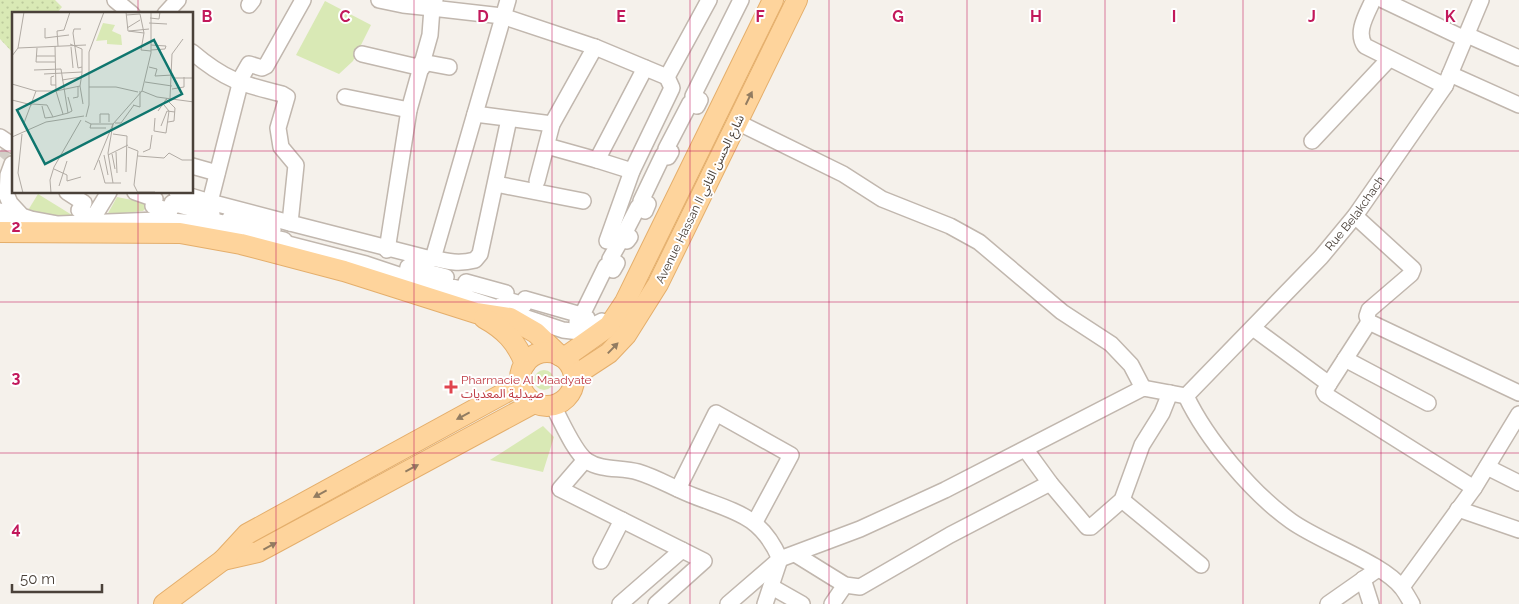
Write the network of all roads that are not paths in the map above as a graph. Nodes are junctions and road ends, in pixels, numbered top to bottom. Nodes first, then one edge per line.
1 (115, 0) edge
2 (178, 0) edge
3 (303, 0) edge
4 (379, 0) edge
5 (508, 0) edge
6 (709, 0) edge
7 (741, 0) edge
8 (768, 0) edge
9 (773, 0) edge
10 (797, 0) edge
11 (1373, 0) edge
12 (1383, 0) edge
13 (1481, 0) edge
14 (434, 4) edge
15 (130, 12) edge
16 (167, 12) edge
17 (502, 16) junction
18 (1466, 37) junction
19 (595, 47) junction
20 (194, 54) edge
21 (362, 54) dead end
22 (1519, 58) edge
23 (1390, 59) junction
24 (422, 65) junction
25 (449, 67) dead end
26 (646, 68) junction
27 (667, 77) junction
28 (1448, 80) junction
29 (239, 83) junction
30 (345, 97) dead end
31 (1519, 105) edge
32 (409, 110) junction
33 (475, 114) junction
34 (509, 119) junction
35 (737, 122) junction
36 (552, 124) junction
37 (1312, 141) dead end
38 (547, 146) junction
39 (7, 152) edge
40 (597, 160) junction
41 (194, 167) edge
42 (632, 171) junction
43 (217, 173) junction
44 (537, 181) dead end
45 (496, 184) junction
46 (70, 194) edge
47 (108, 194) edge
48 (141, 194) edge
49 (184, 194) edge
50 (210, 202) junction
51 (583, 202) dead end
52 (0, 212) edge
53 (1355, 216) junction
54 (290, 223) junction
55 (10, 232) edge
56 (607, 240) dead end
57 (387, 250) junction
58 (433, 258) junction
59 (476, 313) junction
60 (1369, 322) junction
61 (1253, 328) junction
62 (562, 357) junction
63 (1345, 359) junction
64 (525, 364) junction
65 (574, 376) junction
66 (521, 384) junction
67 (1329, 384) junction
68 (1143, 388) junction
69 (1170, 393) junction
70 (1519, 393) edge
71 (1186, 396) junction
72 (1428, 402) dead end
73 (543, 404) junction
74 (1518, 416) edge
75 (1026, 450) junction
76 (585, 460) junction
77 (1487, 467) junction
78 (1050, 483) junction
79 (1519, 483) edge
80 (678, 488) junction
81 (1474, 488) junction
82 (1122, 500) junction
83 (1458, 509) junction
84 (622, 520) junction
85 (754, 522) junction
86 (1519, 530) edge
87 (682, 550) junction
88 (795, 554) junction
89 (780, 559) junction
90 (223, 560) junction
91 (601, 561) dead end
92 (1201, 565) dead end
93 (1378, 569) junction
94 (1363, 579) junction
95 (845, 585) junction
96 (772, 586) junction
97 (1402, 587) junction
98 (164, 604) edge
99 (620, 604) edge
100 (656, 604) edge
101 (728, 604) edge
102 (765, 604) edge
103 (802, 604) edge
104 (832, 604) edge
105 (1328, 604) edge
106 (1371, 604) edge
107 (1412, 604) edge

1 - 15 street
2 - 16 street
3 - 29 street
4 - 14 street
5 - 17 street
6 - 27 street
7 - 48 street
8 - 39 street
9 - 62 main road, Avenue Hassan II شارع الحسن الثاني
35 -> 10 main road, Avenue Hassan II شارع الحسن الثاني
11 - 23 street
12 - 18 street
13 - 18 street, Rue Belakchach
14 - 17 street
14 - 24 street
17 - 19 street
17 - 33 street
18 - 22 street
18 - 28 street, Rue Belakchach
19 - 26 street
19 - 36 street
20 - 29 street
21 - 24 street
23 - 28 street
23 - 37 street
24 - 25 street
24 - 32 street
26 - 27 street
26 - 40 street
27 - 42 street
28 - 31 street
28 - 53 street, Rue Belakchach
29 - 43 street
29 - 54 street
30 - 32 street
32 - 57 street
33 - 34 street
33 - 58 street
34 - 36 street
34 - 45 street
65 -> 35 main road, Avenue Hassan II شارع الحسن الثاني
35 - 68 street
36 - 38 street
38 - 40 street
38 - 44 street
40 - 42 street
41 - 43 street
42 - 56 street
43 - 50 street
45 - 51 street
45 - 58 street
46 - 47 street
49 - 50 street
50 - 54 street
52 - 55 street
53 - 60 street
53 - 61 street, Rue Belakchach
54 - 57 street
55 - 59 main road
57 - 58 street
59 - 62 main road
59 - 64 main road
60 - 63 street
60 - 70 street
61 - 67 street
61 - 71 street, Rue Belakchach
62 - 64 main road
62 - 65 main road
63 - 67 street
63 - 72 street
64 - 66 main road
65 - 73 main road
66 - 73 main road
66 -> 90 main road
67 - 81 street
68 - 69 street
68 - 75 street
69 - 71 street
69 - 82 street
71 - 93 street
73 - 76 street
90 -> 73 main road
74 - 77 street
75 - 78 street
75 - 88 street
76 - 80 street
76 - 84 street
77 - 79 street
77 - 81 street
78 - 82 street
78 - 95 street
80 - 85 street
80 - 85 street
81 - 83 street
82 - 92 street
83 - 86 street
83 - 97 street
84 - 87 street
84 - 91 street
85 - 89 street
87 - 99 street
87 - 100 street
88 - 89 street
88 - 95 street
89 - 96 street
89 - 101 street
90 - 98 main road
93 - 94 street
93 - 97 street
94 - 105 street
94 - 106 street
95 - 104 street
96 - 102 street
96 - 103 street
97 - 107 street

